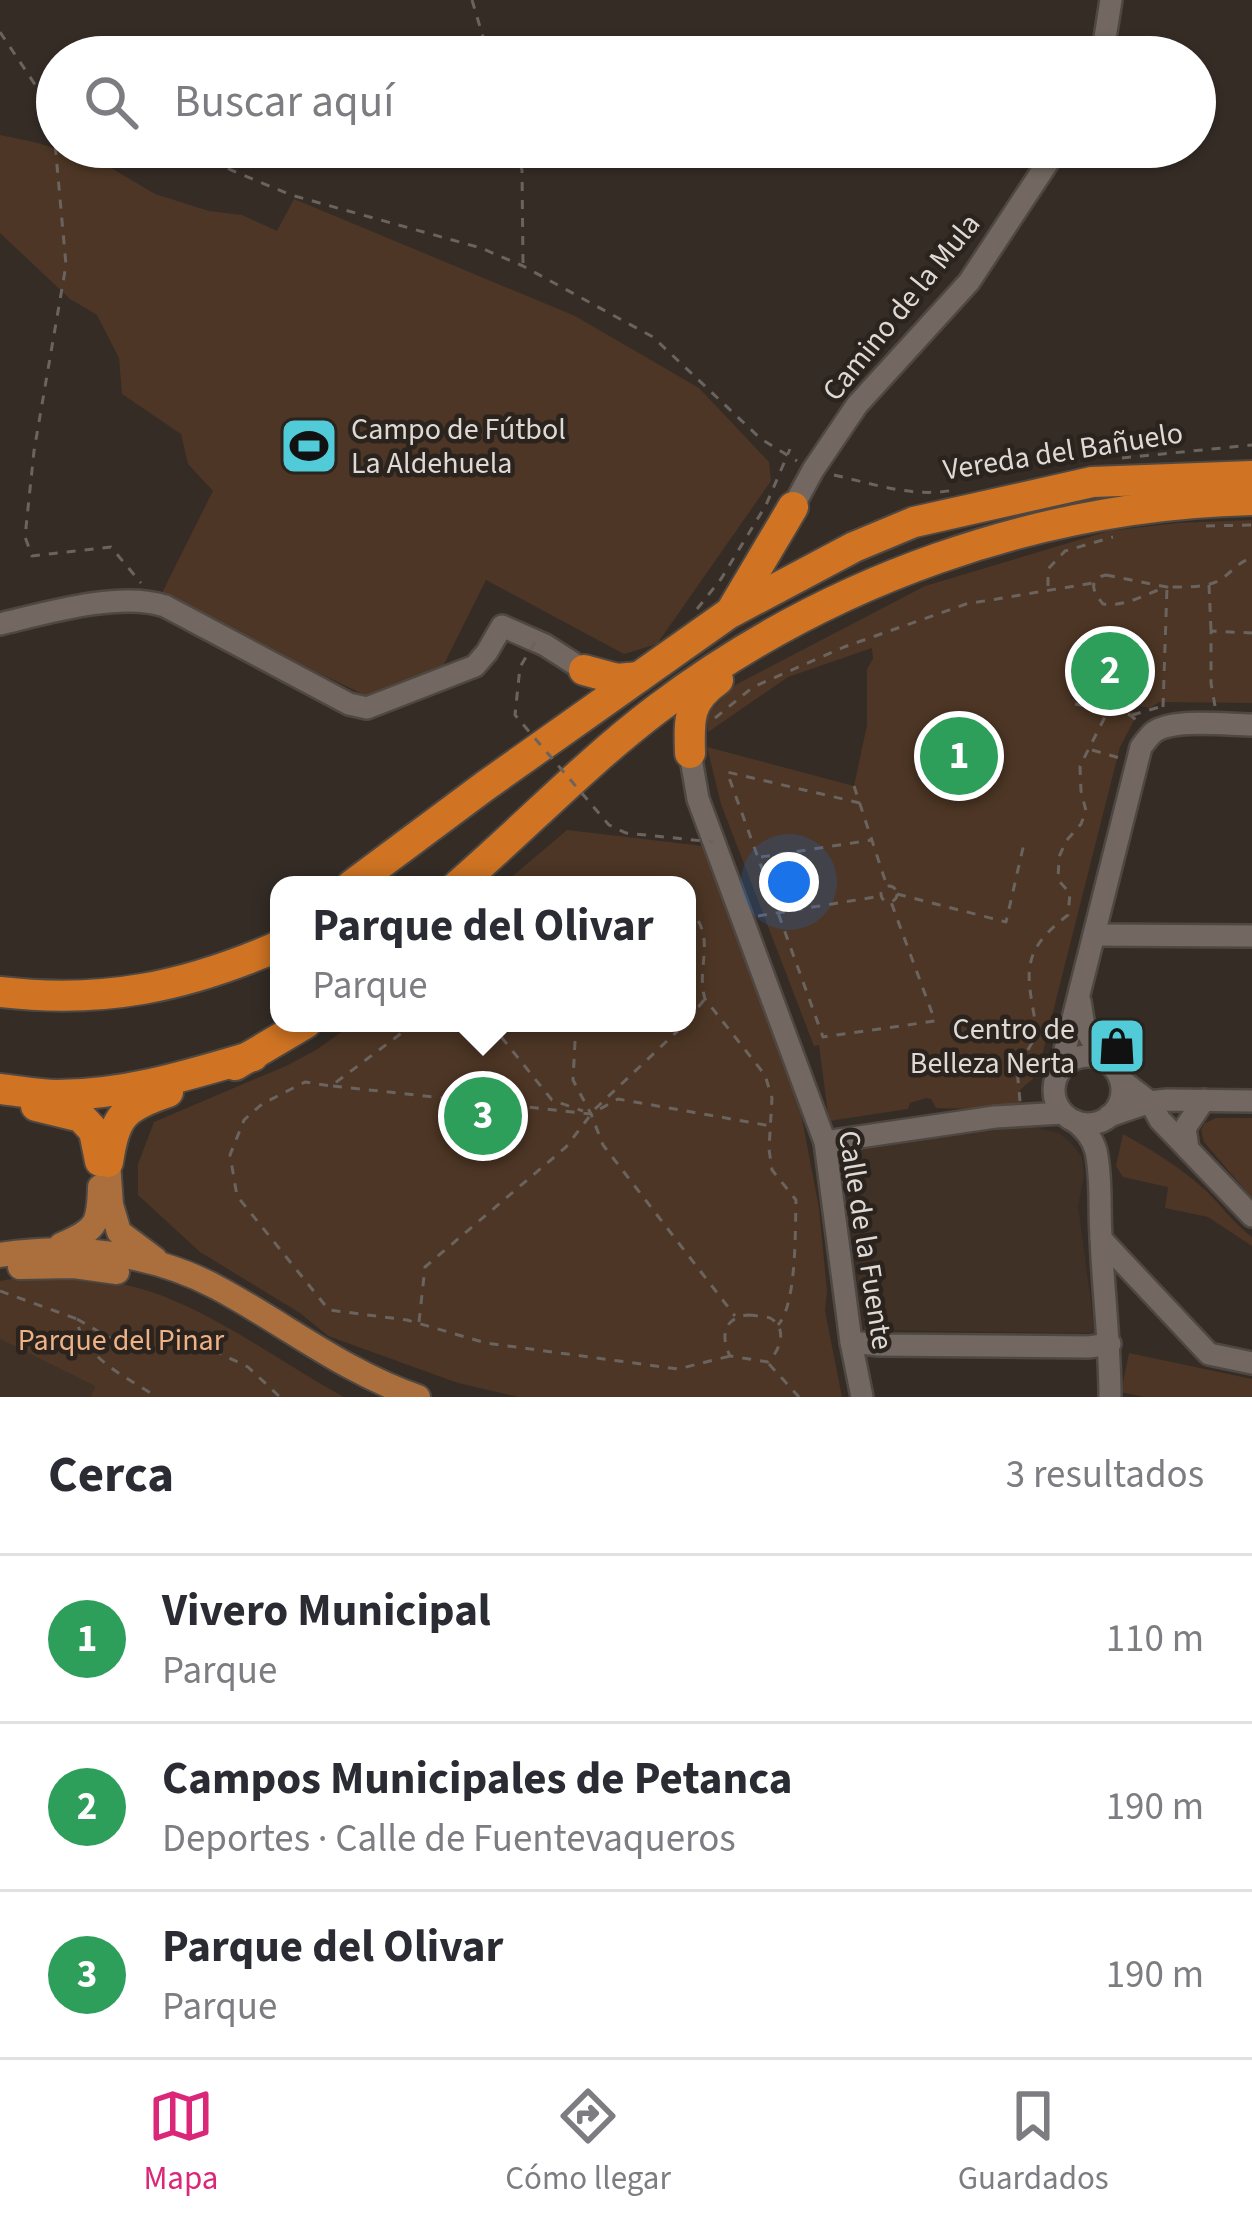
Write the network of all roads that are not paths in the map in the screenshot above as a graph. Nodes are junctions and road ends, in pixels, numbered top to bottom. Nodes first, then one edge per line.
1 (1111, 0) edge
2 (1105, 36) edge
3 (1044, 168) edge
4 (1252, 476) edge
5 (1158, 481) junction
6 (1252, 500) edge
7 (794, 507) junction
8 (854, 547) junction
9 (728, 614) junction
10 (0, 624) edge
11 (772, 634) junction
12 (584, 670) junction
13 (639, 677) junction
14 (586, 714) junction
15 (1252, 725) edge
16 (690, 753) junction
17 (579, 777) junction
18 (364, 876) edge
19 (391, 876) edge
20 (468, 876) edge
21 (1094, 935) junction
22 (270, 936) edge
23 (1252, 937) edge
24 (270, 950) edge
25 (0, 992) edge
26 (119, 994) junction
27 (1079, 995) junction
28 (292, 1032) edge
29 (253, 1056) junction
30 (1102, 1059) junction
31 (1060, 1070) junction
32 (1120, 1079) junction
33 (0, 1089) edge
34 (0, 1100) edge
35 (1204, 1100) junction
36 (1252, 1101) edge
37 (1150, 1102) junction
38 (1069, 1117) junction
39 (1106, 1118) junction
40 (825, 1142) junction
41 (1095, 1149) junction
42 (1188, 1149) junction
43 (104, 1162) junction
44 (1252, 1216) edge
45 (1101, 1239) junction
46 (52, 1250) junction
47 (0, 1255) edge
48 (162, 1264) junction
49 (0, 1268) edge
50 (851, 1342) junction
51 (1110, 1344) junction
52 (1252, 1363) edge
53 (374, 1397) edge
54 (418, 1397) edge
55 (862, 1397) edge
56 (1110, 1397) edge

1 - 2 street
3 - 7 street, Camino de la Mula
4 - 5 highway
5 - 8 highway
5 - 19 highway
6 - 11 highway
7 - 8 highway
7 - 9 highway
8 - 9 highway
9 - 13 highway
10 - 12 street
11 - 16 highway
11 - 17 highway
12 - 13 highway
12 - 14 highway
13 - 14 highway
14 - 18 highway
15 - 21 street
16 - 17 highway
16 - 40 street, Calle de la Fuente
17 - 20 highway
21 - 23 street
21 - 27 street
22 - 26 highway
24 - 26 highway
25 - 26 highway
27 - 30 street
27 - 31 street
28 - 29 highway
29 - 33 highway
29 - 43 highway
30 - 31 street
30 - 32 street
31 - 38 street
32 - 37 street
32 - 39 street
34 - 43 highway
35 - 36 street
35 - 37 street
35 - 42 street
37 - 39 street
37 - 42 street
38 - 39 street
38 - 40 street
38 - 41 street
39 - 41 street
40 - 50 street, Calle de la Fuente
41 - 45 street
42 - 44 street
43 - 46 main road
43 - 48 main road
45 - 51 street
45 - 52 street
46 - 47 main road
46 - 48 main road
48 - 54 main road
49 - 53 main road
50 - 51 street
50 - 55 street, Calle de la Fuente
51 - 56 street

